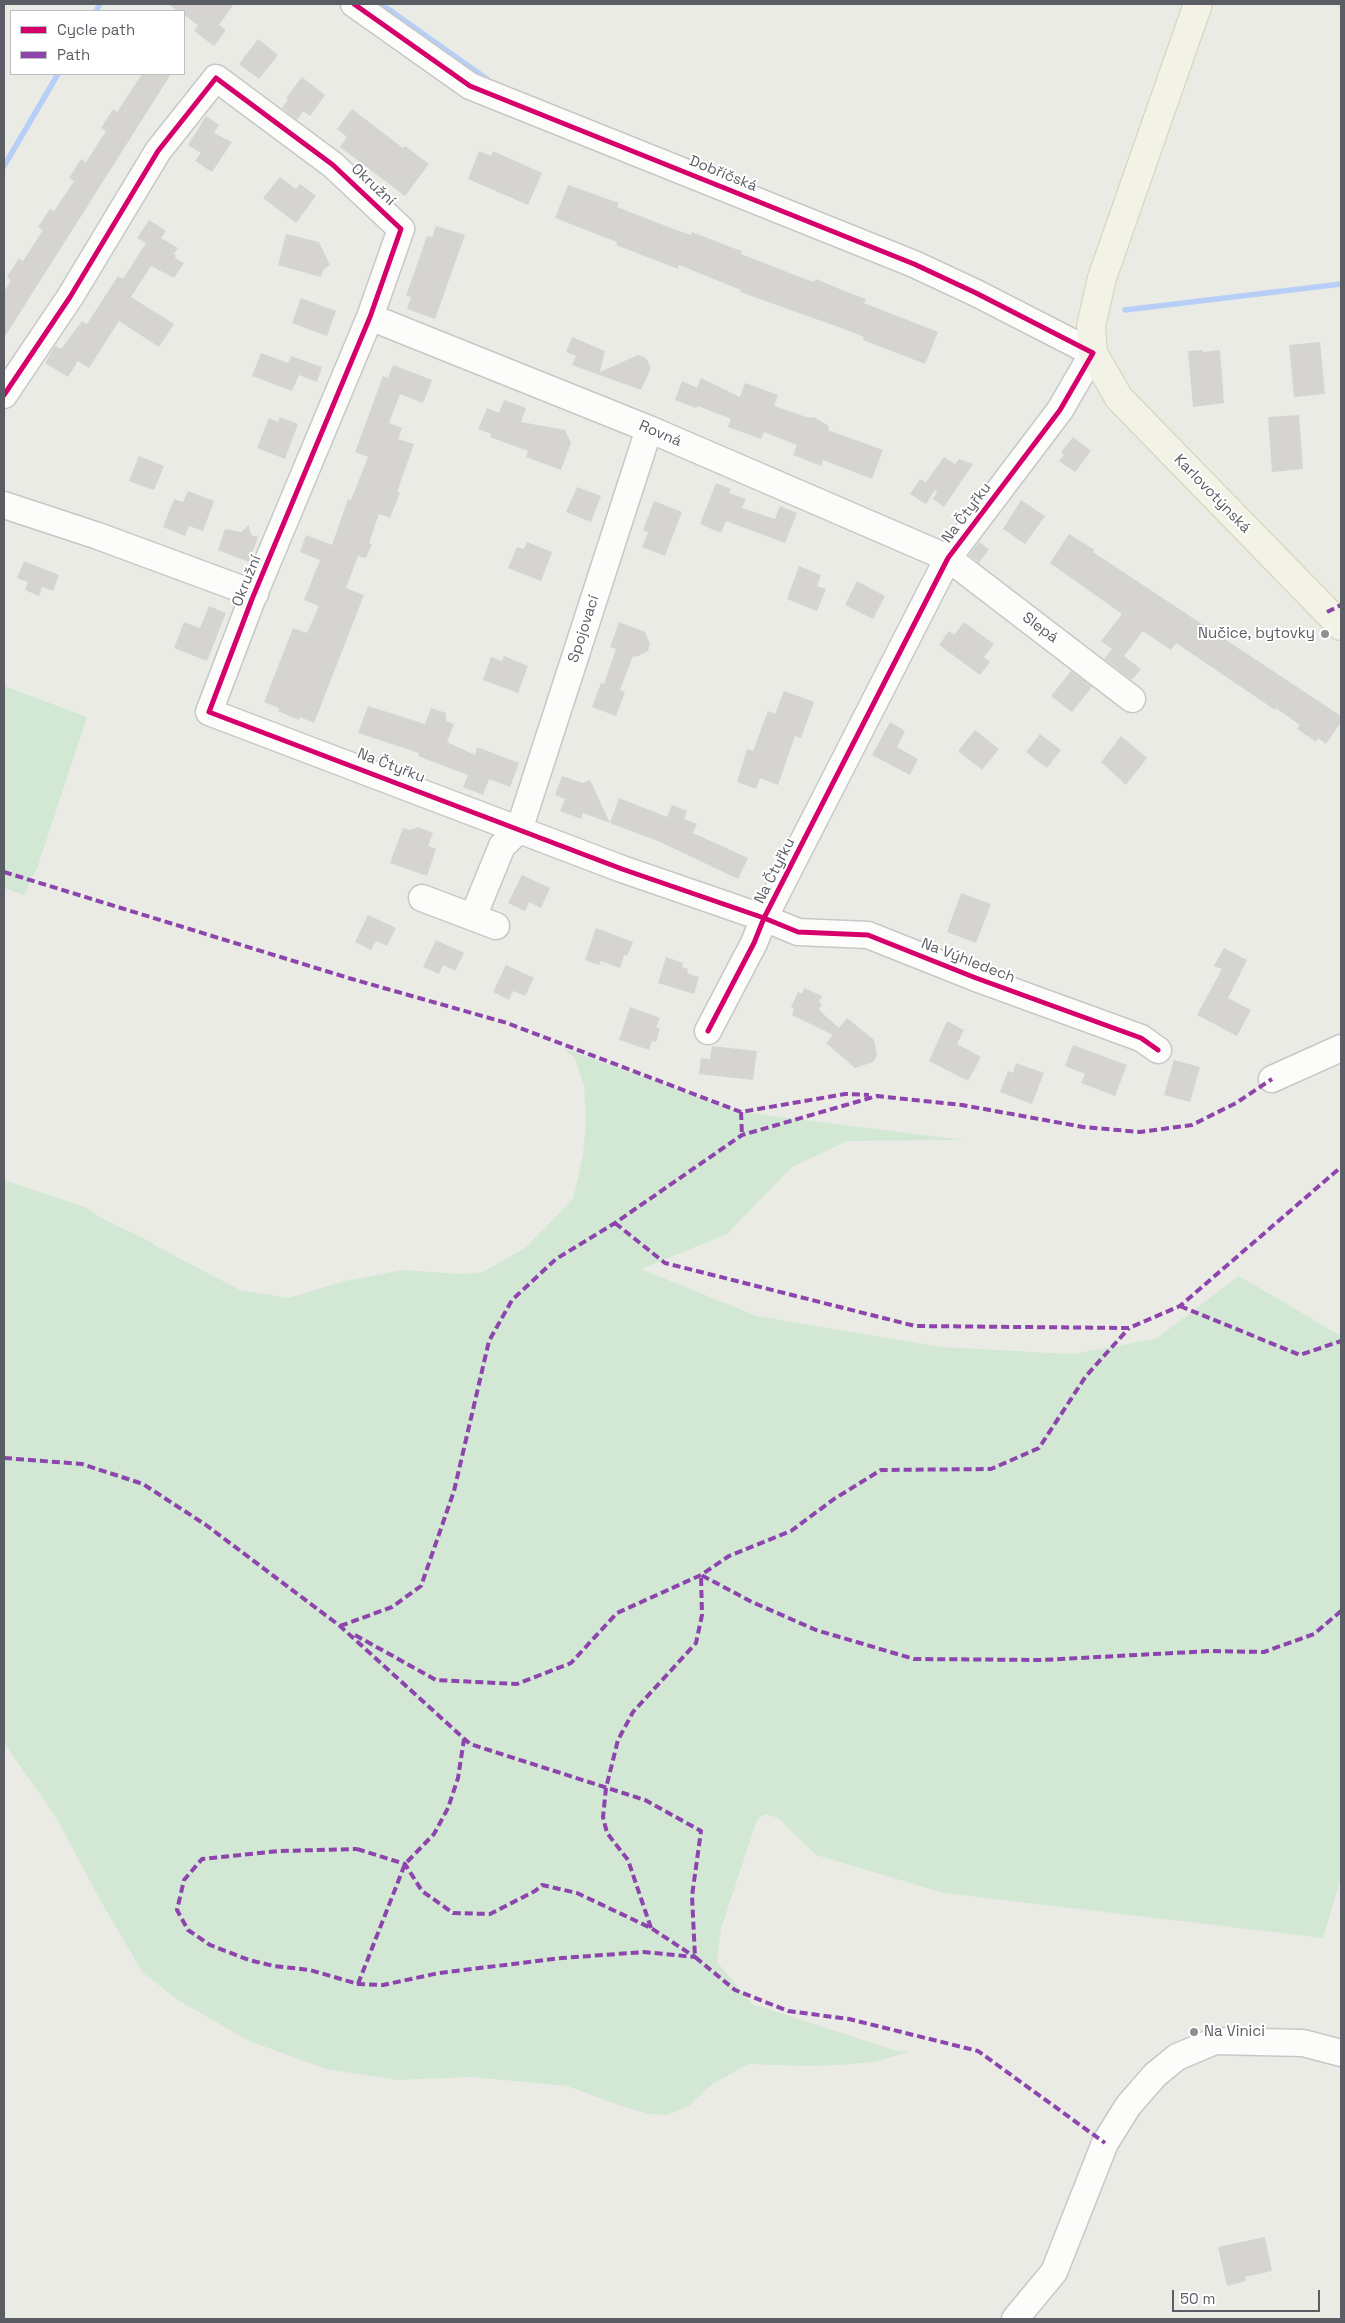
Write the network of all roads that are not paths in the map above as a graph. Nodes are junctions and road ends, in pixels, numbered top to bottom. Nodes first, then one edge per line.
1 (354, 4) edge
2 (1198, 4) edge
3 (370, 316) junction
4 (1093, 353) junction
5 (4, 395) edge
6 (648, 429) junction
7 (4, 504) edge
8 (948, 558) junction
9 (255, 594) junction
10 (1336, 615) edge
11 (1132, 699) dead end
12 (209, 712) joint
13 (520, 830) junction
14 (422, 898) dead end
15 (764, 918) junction
16 (708, 1031) dead end
17 (1341, 1048) edge
18 (1158, 1050) dead end
19 (1272, 1078) dead end
20 (1341, 2053) edge
21 (1015, 2319) edge

1 - 4 street, Dobříčská
2 - 4 main road
3 - 5 street, Okružní
3 - 6 street, Rovná
3 - 9 street, Okružní
4 - 8 street, Na Čtyřku
4 - 10 main road, Karlovotýnská
6 - 8 street, Rovná
6 - 13 street, Spojovací
7 - 9 street, Okružní
8 - 11 street, Slepá
8 - 15 street, Na Čtyřku
9 - 12 street, Okružní
12 - 13 street, Na Čtyřku
13 - 14 street
13 - 15 street, Na Čtyřku
15 - 16 street
15 - 18 street, Na Výhledech
17 - 19 street
20 - 21 street

